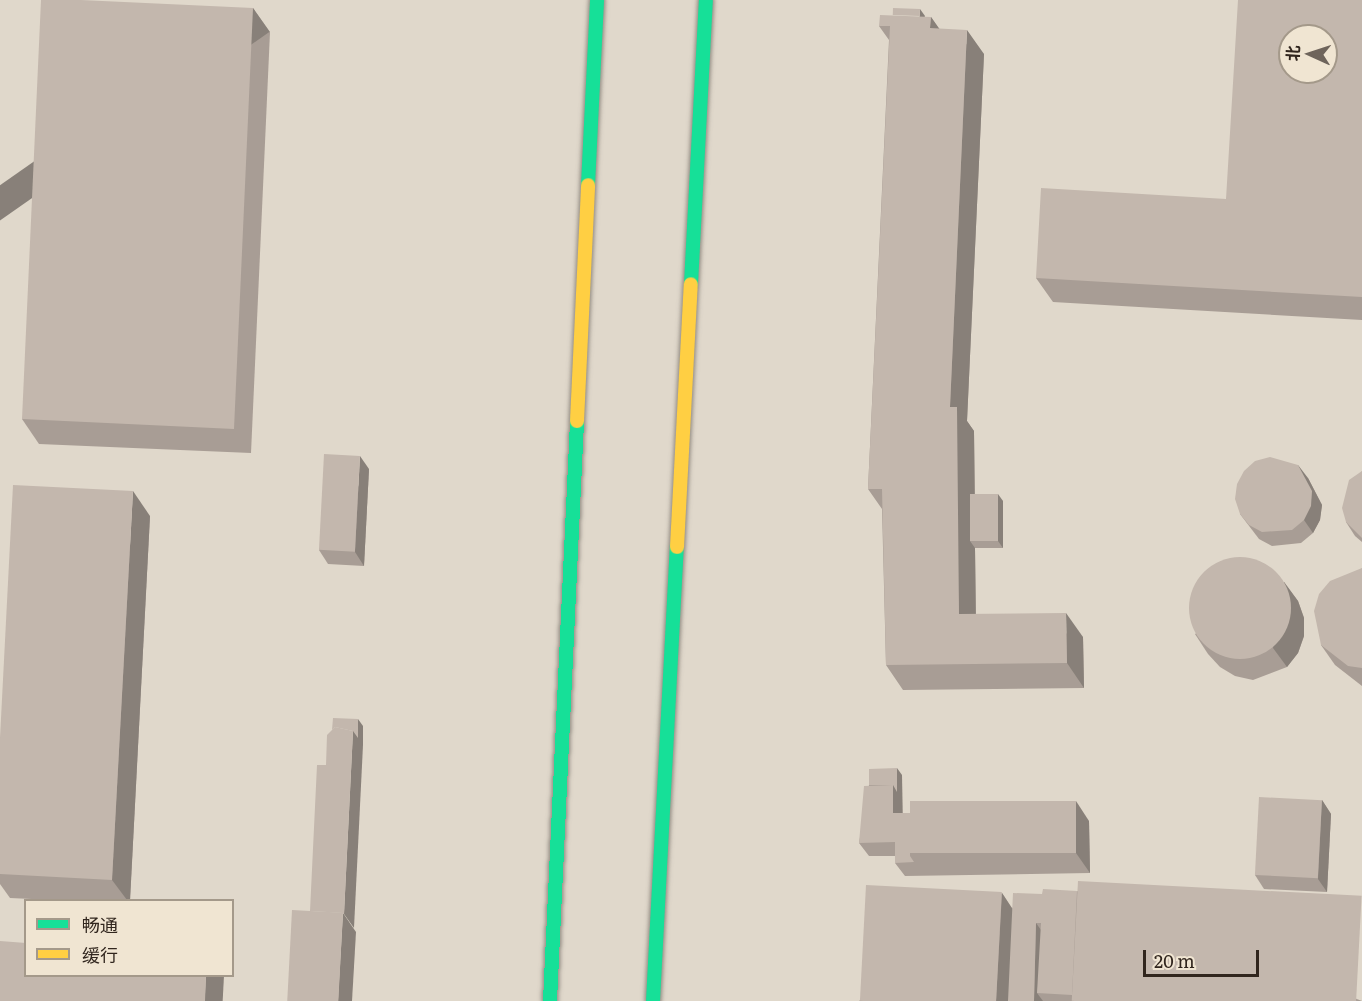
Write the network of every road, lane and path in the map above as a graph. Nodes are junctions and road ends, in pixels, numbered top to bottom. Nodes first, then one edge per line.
1 (597, 0) edge
2 (706, 0) edge
3 (550, 1001) edge
4 (653, 1001) edge

1 - 3 street
2 - 4 street

